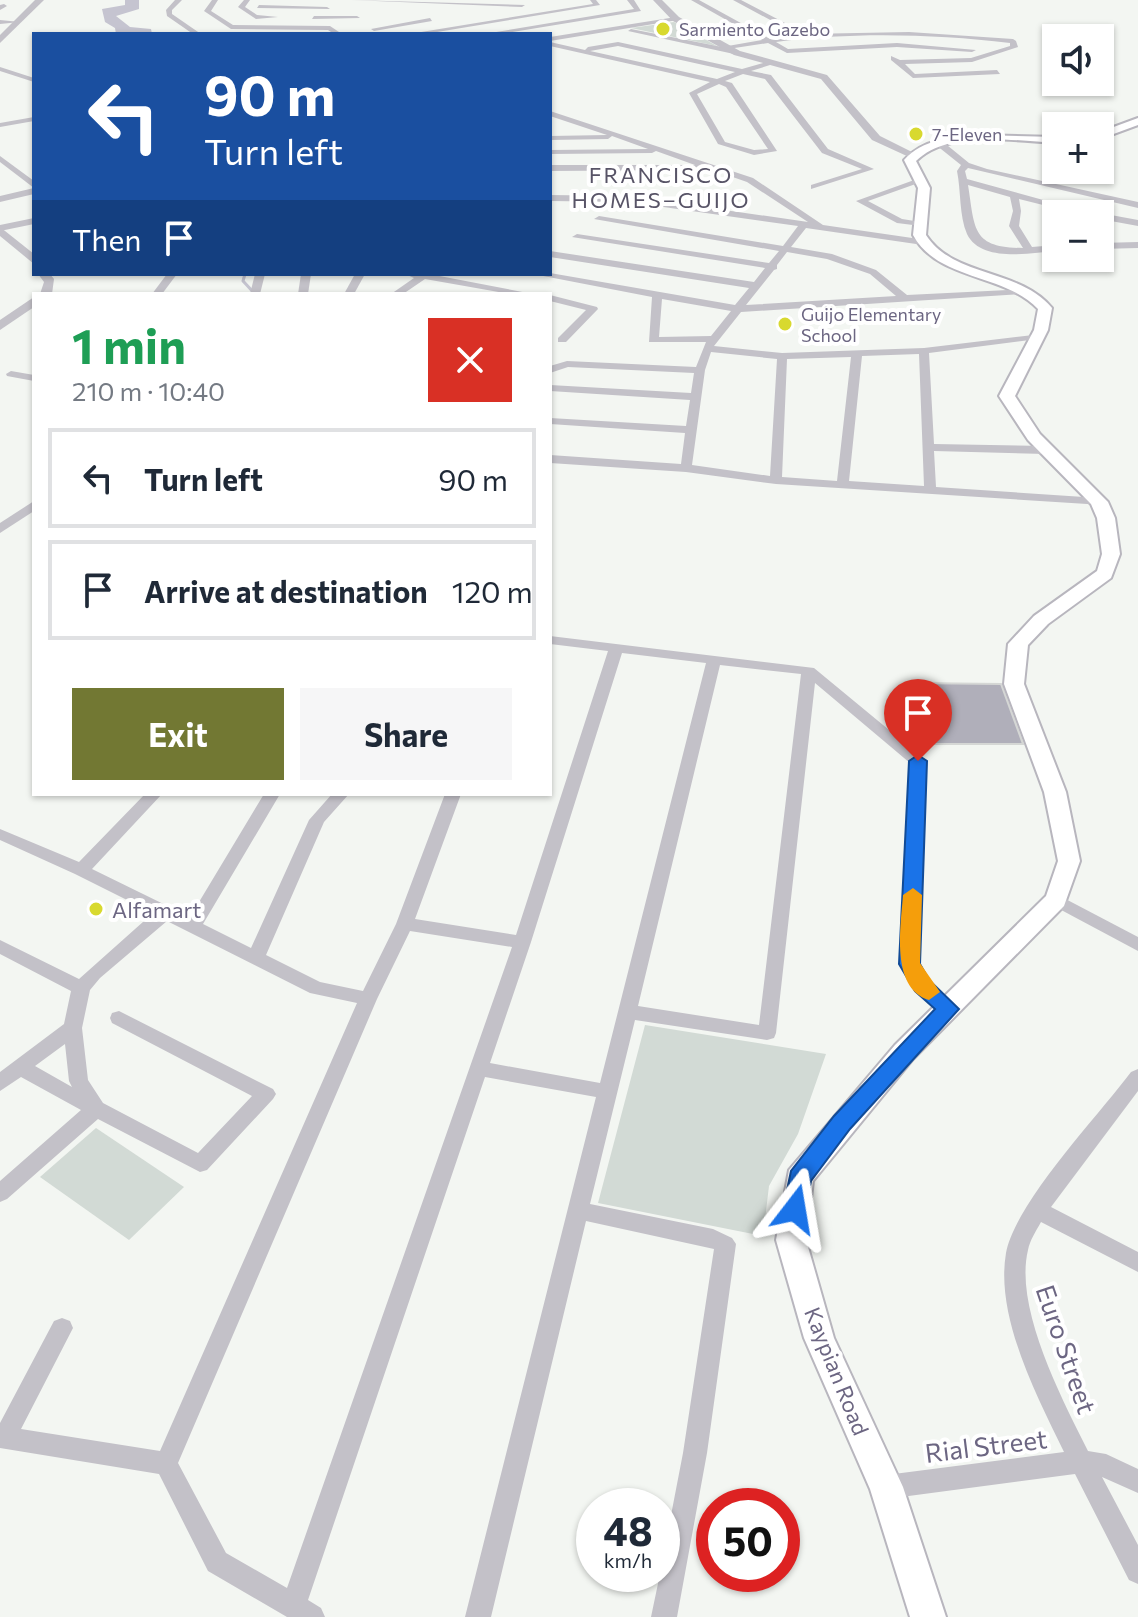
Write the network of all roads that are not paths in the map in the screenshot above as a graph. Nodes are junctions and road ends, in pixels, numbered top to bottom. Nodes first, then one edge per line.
1 (40, 0) edge
2 (179, 0) edge
3 (215, 0) edge
4 (247, 0) edge
5 (354, 0) edge
6 (593, 0) edge
7 (630, 0) edge
8 (657, 0) edge
9 (694, 0) edge
10 (736, 0) edge
11 (409, 1) edge
12 (466, 2) edge
13 (534, 4) dead end
14 (522, 5) junction
15 (337, 6) edge
16 (241, 7) junction
17 (417, 11) dead end
18 (478, 12) dead end
19 (374, 18) dead end
20 (358, 19) junction
21 (433, 19) dead end
22 (676, 19) junction
23 (0, 22) edge
24 (17, 22) junction
25 (618, 28) junction
26 (374, 29) junction
27 (195, 32) edge
28 (336, 32) edge
29 (380, 32) edge
30 (425, 32) edge
31 (500, 32) edge
32 (805, 36) junction
33 (0, 40) edge
34 (552, 42) edge
35 (767, 42) junction
36 (552, 43) edge
37 (725, 47) junction
38 (884, 47) junction
39 (578, 50) junction
40 (962, 50) junction
41 (998, 52) junction
42 (737, 53) junction
43 (972, 60) junction
44 (899, 62) junction
45 (767, 63) junction
46 (0, 69) edge
47 (741, 71) junction
48 (997, 72) dead end
49 (32, 79) edge
50 (719, 82) junction
51 (552, 114) edge
52 (32, 119) edge
53 (1138, 121) edge
54 (17, 122) junction
55 (582, 123) junction
56 (552, 124) edge
57 (0, 125) edge
58 (25, 128) dead end
59 (1114, 130) edge
60 (623, 137) junction
61 (552, 138) edge
62 (1042, 140) edge
63 (939, 143) junction
64 (666, 151) junction
65 (552, 152) edge
66 (913, 155) junction
67 (0, 158) edge
68 (966, 165) junction
69 (712, 167) junction
70 (552, 168) edge
71 (920, 181) junction
72 (964, 181) junction
73 (32, 186) edge
74 (814, 187) dead end
75 (32, 189) edge
76 (1014, 195) junction
77 (552, 198) edge
78 (0, 199) edge
79 (628, 199) junction
80 (1042, 204) edge
81 (1138, 205) edge
82 (599, 219) junction
83 (32, 221) edge
84 (1138, 223) edge
85 (1114, 224) edge
86 (803, 226) junction
87 (0, 229) edge
88 (824, 229) junction
89 (921, 233) junction
90 (1114, 235) edge
91 (577, 237) junction
92 (1138, 245) edge
93 (1114, 246) edge
94 (1120, 246) junction
95 (1042, 248) edge
96 (786, 249) junction
97 (1028, 249) junction
98 (32, 256) edge
99 (552, 257) edge
100 (774, 267) junction
101 (423, 276) edge
102 (430, 276) edge
103 (549, 276) edge
104 (758, 286) junction
105 (1023, 291) junction
106 (399, 292) edge
107 (507, 292) edge
108 (657, 295) junction
109 (904, 298) junction
110 (552, 299) edge
111 (32, 302) edge
112 (738, 309) junction
113 (3, 320) edge
114 (1038, 336) junction
115 (562, 340) dead end
116 (710, 344) junction
117 (924, 351) junction
118 (857, 355) junction
119 (782, 356) junction
120 (552, 369) edge
121 (700, 370) junction
122 (11, 374) dead end
123 (32, 378) edge
124 (552, 388) edge
125 (696, 397) junction
126 (552, 421) edge
127 (692, 430) junction
128 (928, 447) junction
129 (1046, 450) junction
130 (552, 459) edge
131 (686, 468) junction
132 (776, 480) junction
133 (843, 484) junction
134 (930, 490) junction
135 (1099, 502) junction
136 (32, 506) edge
137 (0, 529) edge
138 (552, 640) edge
139 (616, 648) junction
140 (714, 660) junction
141 (809, 671) junction
142 (152, 796) edge
143 (271, 796) edge
144 (339, 796) edge
145 (452, 796) edge
146 (0, 834) edge
147 (81, 870) junction
148 (1056, 900) junction
149 (166, 912) junction
150 (405, 924) junction
151 (193, 926) junction
152 (522, 942) junction
153 (1138, 945) edge
154 (0, 946) edge
155 (256, 957) junction
156 (81, 988) junction
157 (368, 999) junction
158 (949, 1009) junction
159 (630, 1012) junction
160 (119, 1018) dead end
161 (73, 1028) junction
162 (20, 1067) junction
163 (477, 1068) junction
164 (0, 1083) edge
165 (1134, 1090) edge
166 (609, 1092) junction
167 (96, 1109) junction
168 (0, 1193) edge
169 (1038, 1210) junction
170 (580, 1211) junction
171 (1138, 1263) edge
172 (62, 1328) dead end
173 (3, 1437) edge
174 (1082, 1461) junction
175 (166, 1464) junction
176 (1138, 1481) edge
177 (886, 1487) junction
178 (1138, 1571) edge
179 (303, 1611) edge
180 (478, 1617) edge
181 (664, 1617) edge
182 (928, 1617) edge

1 - 24 street
2 - 27 street
3 - 28 street
4 - 16 street
5 - 11 street
6 - 30 street
7 - 31 street
8 - 22 street
9 - 35 street
10 - 32 street
11 - 12 street
11 - 15 street
12 - 14 street
12 - 17 street
13 - 14 street
14 - 18 street
15 - 16 street
15 - 20 street
16 - 20 street
19 - 20 street
20 - 26 street
21 - 26 street
22 - 25 street
22 - 37 street
23 - 24 street
24 - 33 street
25 - 34 street
25 - 42 street
26 - 29 street
32 - 35 street
32 - 41 street
35 - 37 street
35 - 38 street
36 - 39 street
37 - 42 street
38 - 40 street
38 - 44 street
39 - 47 street
39 - 50 street
40 - 41 street
40 - 43 street
41 - 43 street
42 - 45 street
43 - 44 street
44 - 48 street
45 - 47 street
45 - 66 street
46 - 49 street
47 - 50 street
47 - 74 street
50 - 50 street
51 - 55 street
52 - 54 street
53 - 59 main road
54 - 57 street
54 - 58 street
55 - 56 street
55 - 60 street
60 - 61 street
60 - 64 street
62 - 63 main road
63 - 66 main road
63 - 68 street
64 - 65 street
64 - 69 street
66 - 71 main road
67 - 73 street
68 - 72 street
68 - 81 street
69 - 70 street
69 - 88 street
71 - 89 main road
71 - 89 street
72 - 76 street
72 - 97 street
75 - 78 street
76 - 80 street
76 - 97 street
77 - 79 street
79 - 82 street
79 - 86 street
82 - 91 street
82 - 96 street
83 - 87 street
84 - 85 street
86 - 88 street
86 - 96 street
87 - 98 street
88 - 89 street
89 - 105 main road
90 - 94 street
91 - 99 street
91 - 100 street
92 - 94 street
93 - 94 street
95 - 97 street
96 - 100 street
96 - 109 street
99 - 104 street
100 - 104 street
101 - 106 street
102 - 107 street
103 - 108 street
104 - 112 street
105 - 109 street
105 - 114 main road, Kaypian Road
108 - 112 street
108 - 116 street
109 - 112 street
110 - 115 street
111 - 113 street
112 - 116 street
114 - 117 street
114 - 129 main road, Kaypian Road
116 - 119 street
116 - 121 street
117 - 118 street
117 - 128 street
118 - 119 street
118 - 133 street
119 - 132 street
120 - 121 street
121 - 125 street
122 - 123 street
124 - 125 street
125 - 127 street
126 - 127 street
127 - 131 street
128 - 129 street
128 - 134 street
129 - 135 main road, Kaypian Road
130 - 131 street
131 - 132 street
132 - 133 street
133 - 134 street
134 - 135 street
135 - 148 main road, Kaypian Road
136 - 137 street
138 - 139 street
139 - 140 street
139 - 152 street
140 - 141 street
140 - 159 street
141 - 158 street
141 - 159 street
142 - 147 street
143 - 151 street
144 - 155 street
145 - 150 street
146 - 147 street
147 - 149 street
148 - 153 street
148 - 158 main road, Kaypian Road
149 - 151 street
149 - 156 street
150 - 152 street
150 - 157 street
151 - 155 street
152 - 163 street
154 - 156 street
155 - 157 street
156 - 161 street
157 - 175 street
158 - 177 main road, Kaypian Road
159 - 166 street
160 - 167 street
161 - 162 street
161 - 167 street
162 - 164 street
162 - 167 street
163 - 166 street
163 - 179 street
165 - 169 street, Euro Street
166 - 170 street
167 - 168 street
169 - 171 street
169 - 174 street, Euro Street
170 - 180 street
170 - 181 street
172 - 173 street
173 - 175 street
174 - 176 street, Rial Street
174 - 177 street, Rial Street
174 - 178 street, Euro Street
175 - 179 street
177 - 182 main road, Kaypian Road

